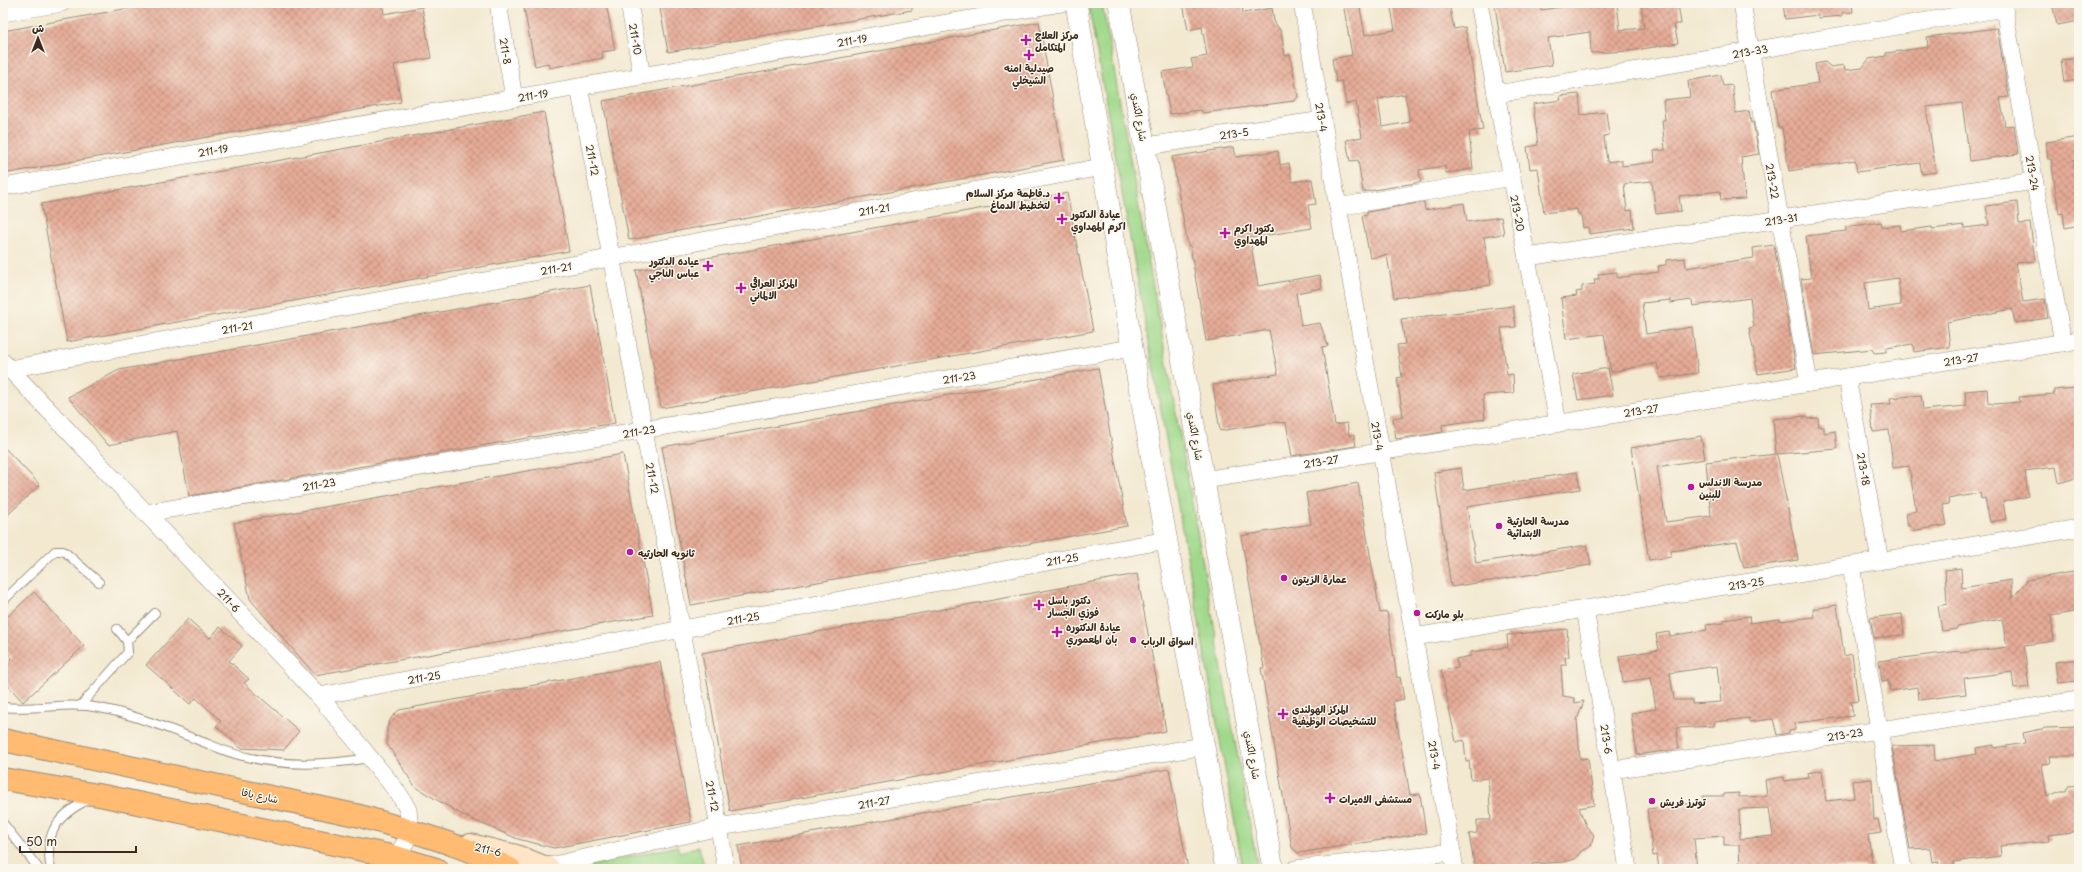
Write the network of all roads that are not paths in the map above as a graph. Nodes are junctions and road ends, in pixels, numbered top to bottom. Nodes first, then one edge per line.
1 (62, 3) edge
2 (498, 3) edge
3 (629, 3) edge
4 (1062, 3) edge
5 (1076, 3) edge
6 (1119, 3) edge
7 (1302, 3) edge
8 (1479, 3) edge
9 (1742, 3) edge
10 (2004, 6) edge
11 (3, 13) edge
12 (1750, 51) junction
13 (642, 76) junction
14 (579, 87) junction
15 (1496, 94) junction
16 (514, 98) junction
17 (1323, 120) junction
18 (1146, 146) junction
19 (1102, 167) junction
20 (1512, 177) junction
21 (2034, 181) junction
22 (3, 187) edge
23 (1338, 207) junction
24 (1780, 219) junction
25 (1526, 257) junction
26 (611, 258) junction
27 (2071, 342) edge
28 (1132, 348) junction
29 (6, 366) edge
30 (1847, 377) junction
31 (1809, 383) junction
32 (1558, 424) junction
33 (644, 430) junction
34 (1381, 452) junction
35 (1204, 480) junction
36 (146, 513) junction
37 (2079, 528) edge
38 (1167, 540) junction
39 (1880, 561) junction
40 (1851, 566) junction
41 (99, 582) dead end
42 (3, 601) edge
43 (1585, 609) junction
44 (155, 613) dead end
45 (117, 629) dead end
46 (682, 629) junction
47 (1414, 637) junction
48 (127, 641) junction
49 (319, 696) junction
50 (2079, 700) edge
51 (81, 705) junction
52 (3, 707) edge
53 (1879, 729) junction
54 (3, 740) edge
55 (1204, 746) junction
56 (370, 758) junction
57 (1612, 770) junction
58 (3, 779) edge
59 (104, 796) junction
60 (3, 823) edge
61 (719, 827) junction
62 (418, 833) junction
63 (1452, 852) junction
64 (396, 857) junction
65 (547, 868) edge
66 (39, 869) edge
67 (51, 869) edge
68 (422, 869) edge
69 (436, 869) edge
70 (510, 869) edge
71 (726, 869) edge
72 (1226, 869) edge
73 (1273, 869) edge
74 (1295, 869) edge
75 (1455, 869) edge
76 (1628, 869) edge
77 (1903, 869) edge

1 - 11 street
2 - 16 street, 211-8
3 - 13 street, 211-10
4 - 13 street, 211-19
5 - 19 street
6 - 18 street, شارع الكندي
7 - 17 street, 213-4
8 - 15 street, 213-20
9 - 12 street, 213-22
10 - 12 street, 213-33
10 - 21 street, 213-24
12 - 15 street, 213-33
12 - 24 street, 213-22
13 - 14 street, 211-19
14 - 16 street, 211-19
14 - 26 street, 211-12
15 - 20 street, 213-20
16 - 22 street, 211-19
17 - 18 street, 213-5
17 - 23 street, 213-4
18 - 35 street, شارع الكندي
19 - 26 street, 211-21
19 - 28 street
20 - 23 street
20 - 25 street, 213-20
21 - 24 street, 213-31
21 - 27 street, 213-24
23 - 34 street, 213-4
24 - 25 street, 213-31
24 - 31 street, 213-22
25 - 32 street, 213-20
26 - 29 street, 211-21
26 - 33 street, 211-12
27 - 30 street, 213-27
28 - 33 street, 211-23
28 - 38 street
29 - 36 street, 211-6
30 - 31 street, 213-27
30 - 39 street, 213-18
31 - 32 street, 213-27
32 - 34 street, 213-27
33 - 36 street, 211-23
33 - 46 street, 211-12
34 - 35 street, 213-27
34 - 47 street, 213-4
35 - 73 street, شارع الكندي
36 - 49 street, 211-6
37 - 39 street, 213-25
38 - 46 street, 211-25
38 - 55 street
39 - 40 street, 213-25
40 - 43 street, 213-25
40 - 53 street
41 - 42 lane
43 - 47 street, 213-25
43 - 57 street, 213-6
44 - 48 lane
45 - 48 lane
46 - 49 street, 211-25
46 - 61 street, 211-12
47 - 63 street, 213-4
48 - 51 lane
49 - 56 street, 211-6
50 - 53 street, 213-23
51 - 52 lane
51 - 56 lane
53 - 57 street, 213-23
53 - 77 street
54 - 62 highway, شارع يافا
55 - 61 street, 211-27
55 - 72 street
56 - 62 street, 211-6
57 - 76 street, 213-6
58 - 59 highway
59 - 64 highway
59 - 67 lane
60 - 66 lane
61 - 65 street, 211-27
61 - 71 street, 211-12
62 - 64 street, 211-6
62 - 65 main road, 211-6
62 - 70 highway, شارع يافا
63 - 74 street
63 - 75 street, 213-4
64 - 68 main road
64 - 69 highway

